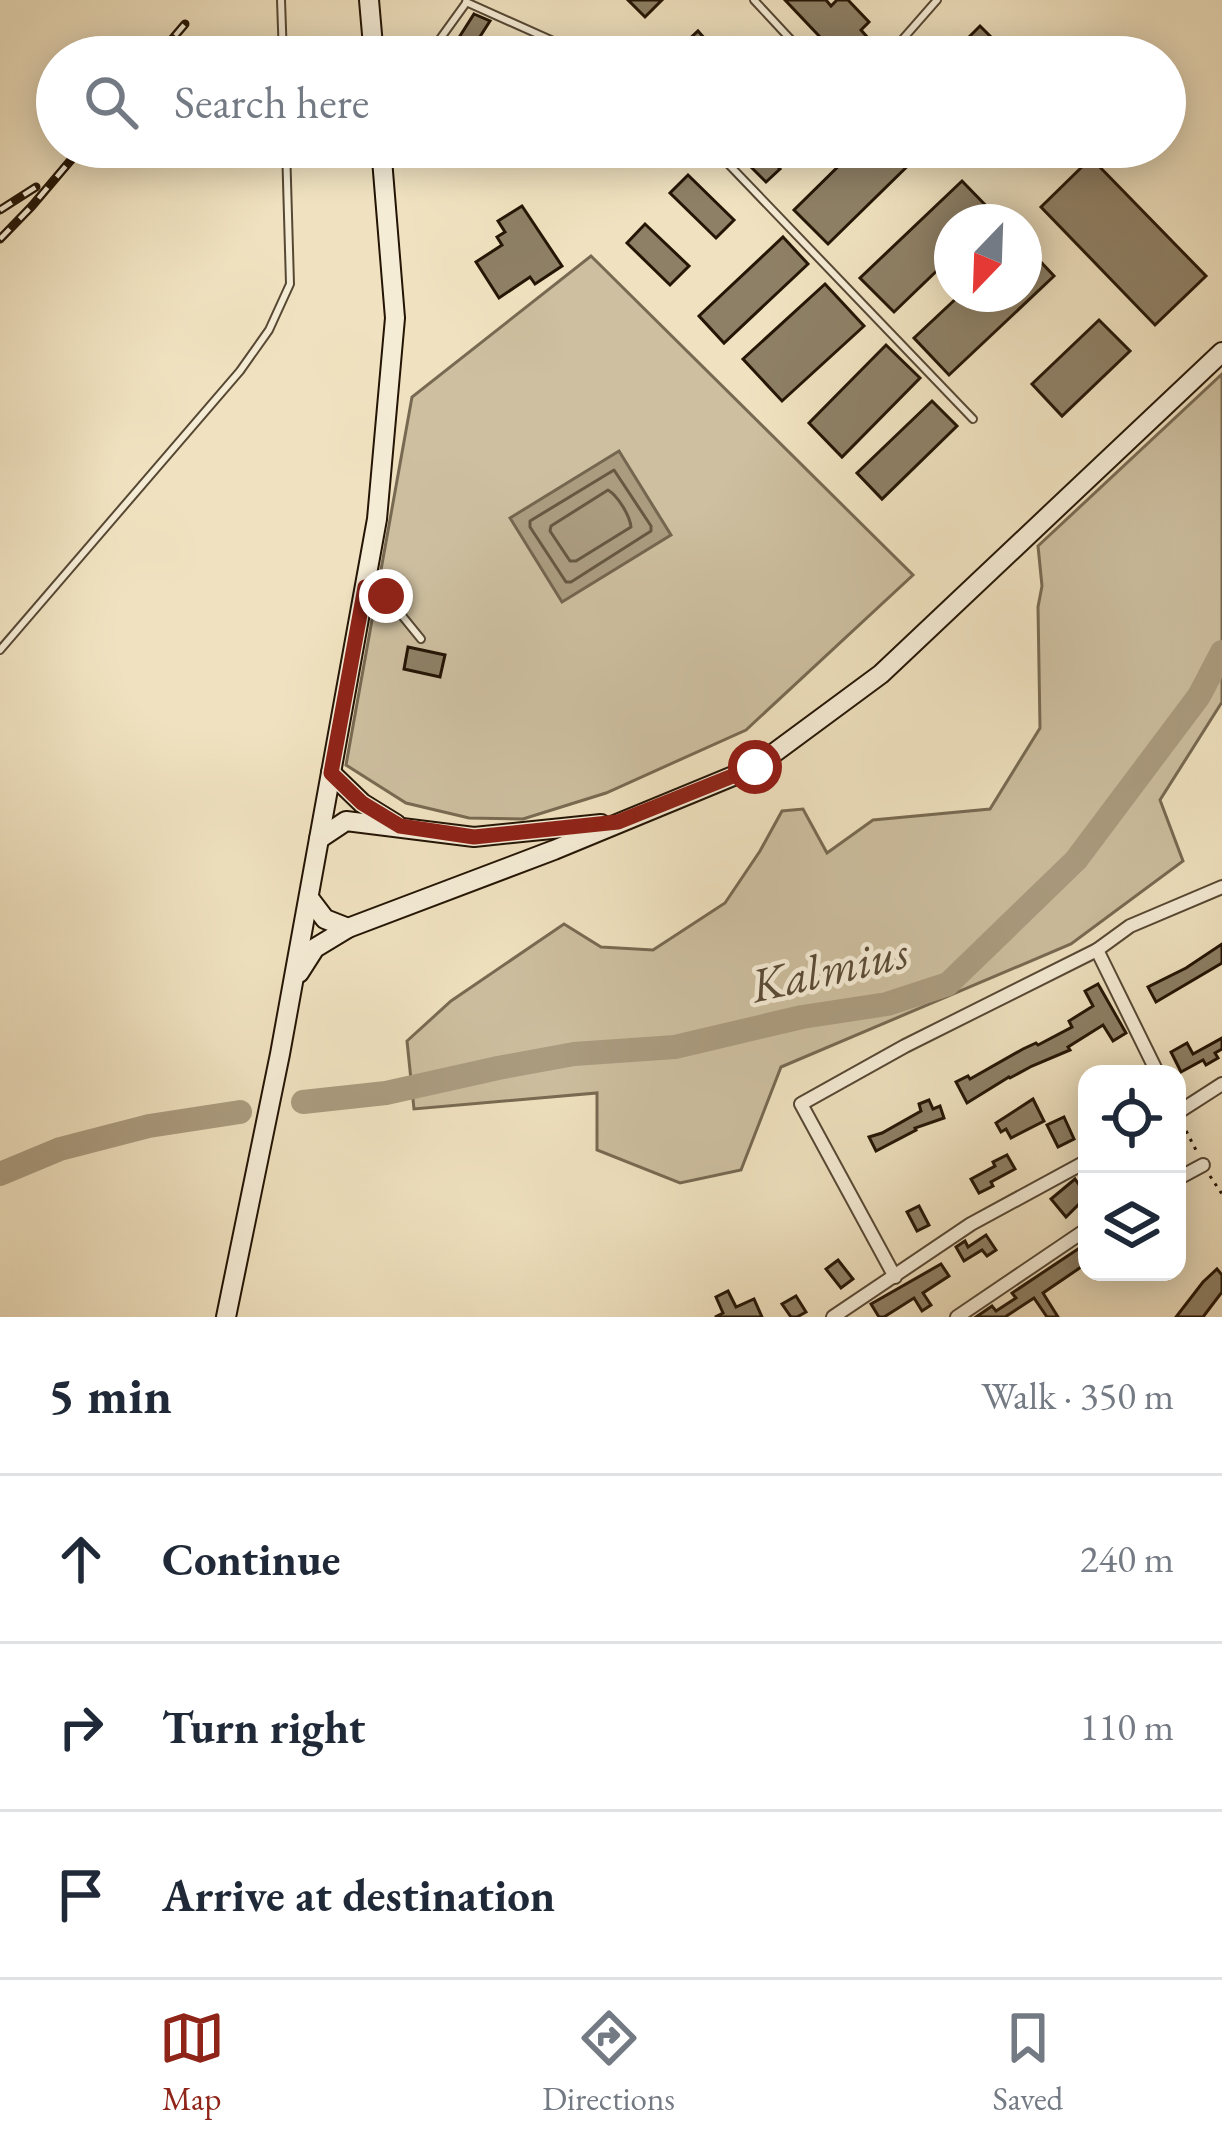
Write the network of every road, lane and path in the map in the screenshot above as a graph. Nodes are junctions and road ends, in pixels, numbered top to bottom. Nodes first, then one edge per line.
1 (281, 0) edge
2 (369, 0) edge
3 (754, 0) edge
4 (938, 0) edge
5 (467, 1) edge
6 (282, 36) edge
7 (372, 36) edge
8 (442, 36) edge
9 (543, 36) edge
10 (787, 36) edge
11 (906, 36) edge
12 (287, 168) edge
13 (383, 168) edge
14 (732, 168) edge
15 (1222, 352) edge
16 (973, 419) dead end
17 (365, 587) junction
18 (421, 639) dead end
19 (0, 650) edge
20 (331, 773) junction
21 (618, 822) junction
22 (400, 826) junction
23 (319, 839) junction
24 (1222, 887) edge
25 (309, 898) junction
26 (348, 928) junction
27 (1097, 950) junction
28 (293, 982) junction
29 (1154, 1065) edge
30 (1222, 1084) edge
31 (1186, 1107) edge
32 (1203, 1165) dead end
33 (1078, 1166) edge
34 (1186, 1174) edge
35 (1078, 1235) edge
36 (895, 1277) junction
37 (226, 1317) edge
38 (833, 1317) edge
39 (957, 1317) edge

1 - 6 lane
2 - 7 street
3 - 10 lane
4 - 11 lane
5 - 8 lane
5 - 9 lane
12 - 19 lane
13 - 17 street
14 - 16 lane
15 - 21 street
17 - 18 lane
17 - 20 street
20 - 22 street
20 - 23 street
21 - 22 street
21 - 26 street
22 - 23 street
23 - 25 street
24 - 27 street
25 - 26 street
25 - 28 street
26 - 28 street
27 - 29 street
27 - 36 street
28 - 37 street
30 - 31 street
32 - 34 street
33 - 36 street
35 - 39 street
36 - 38 street

